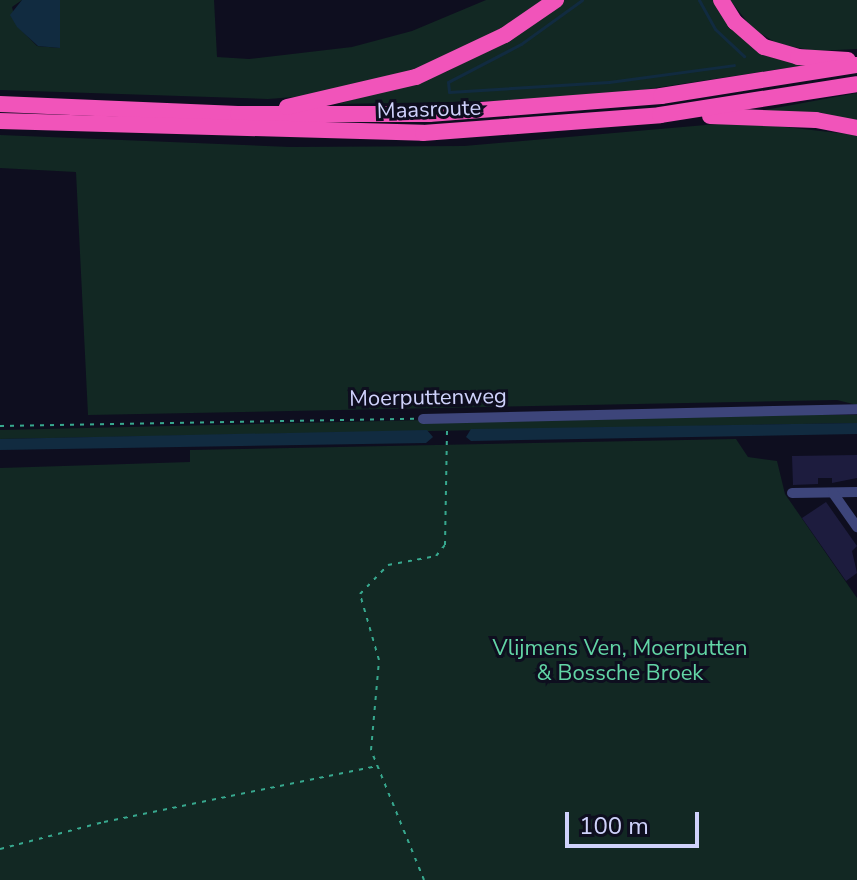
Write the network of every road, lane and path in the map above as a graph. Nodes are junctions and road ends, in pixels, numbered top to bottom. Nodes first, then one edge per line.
1 (556, 0) edge
2 (721, 0) edge
3 (857, 63) edge
4 (857, 84) edge
5 (0, 104) edge
6 (238, 114) junction
7 (660, 115) junction
8 (0, 124) edge
9 (857, 128) edge
10 (857, 409) edge
11 (447, 418) junction
12 (423, 419) joint
13 (0, 426) edge
14 (857, 492) edge
15 (792, 493) dead end
16 (833, 493) junction
17 (857, 527) edge
18 (377, 766) junction
19 (0, 849) edge
20 (424, 880) edge

1 - 6 highway
2 - 3 highway
3 - 6 highway, Maasroute
4 - 7 highway, Maasroute
5 - 6 highway, Maasroute
7 - 8 highway, Maasroute
7 - 9 highway
10 - 11 street, Moerputtenweg
11 - 12 street, Moerputtenweg
11 - 18 path
12 - 13 path, Moerputtenweg
14 - 16 street
15 - 16 street
16 - 17 street
18 - 19 path
18 - 20 path

